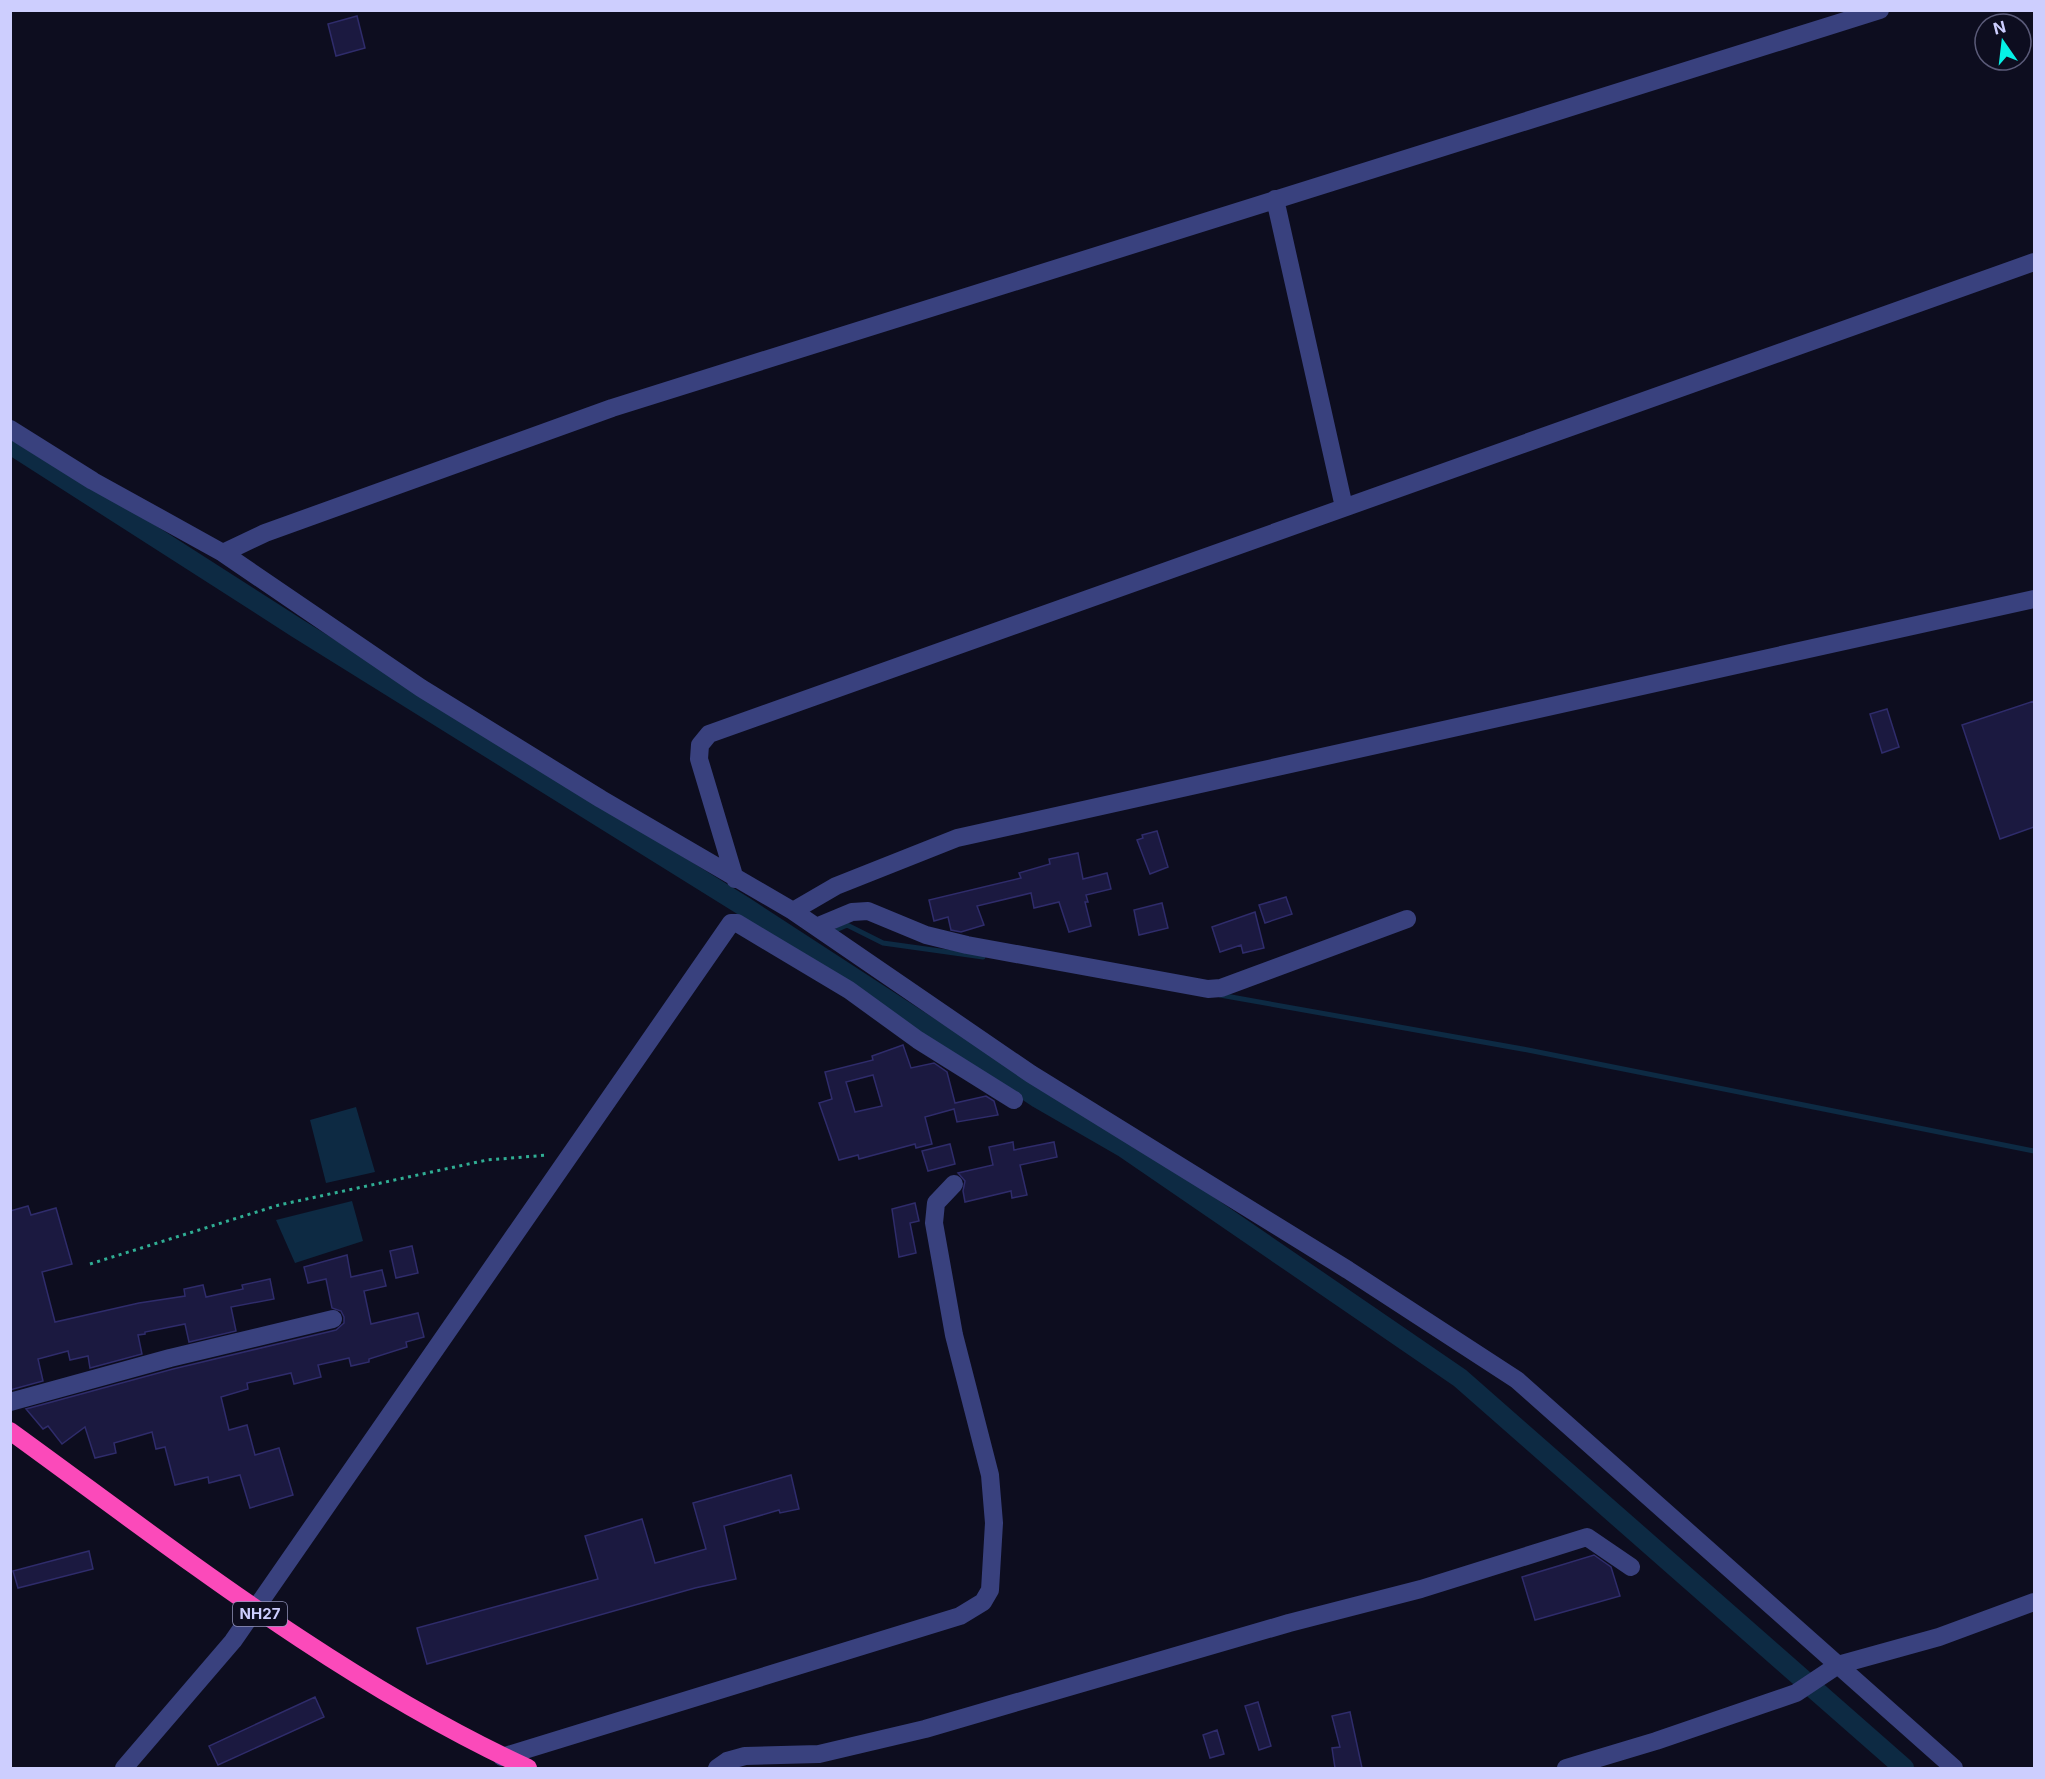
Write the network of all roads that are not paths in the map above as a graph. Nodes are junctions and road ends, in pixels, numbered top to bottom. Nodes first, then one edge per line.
1 (1880, 10) edge
2 (1275, 199) junction
3 (2034, 262) edge
4 (10, 429) edge
5 (1344, 507) junction
6 (223, 553) junction
7 (2034, 599) edge
8 (735, 879) junction
9 (793, 911) junction
10 (1407, 919) dead end
11 (816, 927) junction
12 (867, 963) junction
13 (849, 990) junction
14 (1014, 1100) dead end
15 (954, 1184) dead end
16 (333, 1319) dead end
17 (10, 1402) edge
18 (10, 1431) edge
19 (1631, 1567) dead end
20 (2034, 1602) edge
21 (254, 1610) junction
22 (1838, 1665) junction
23 (502, 1756) junction
24 (124, 1768) edge
25 (528, 1768) edge
26 (717, 1768) edge
27 (1566, 1768) edge
28 (1954, 1768) edge

1 - 2 street
2 - 5 street
2 - 6 street
3 - 5 street
4 - 6 street
5 - 8 street
6 - 8 street
7 - 9 street
8 - 9 street
9 - 11 street
10 - 11 street
11 - 12 street
12 - 13 street
12 - 22 street
13 - 14 street
13 - 21 street
15 - 23 street
16 - 17 street
18 - 21 highway, NH27
19 - 26 street
20 - 22 street
21 - 23 highway, NH27
21 - 24 street
22 - 27 street
22 - 28 street
23 - 25 highway, NH27

